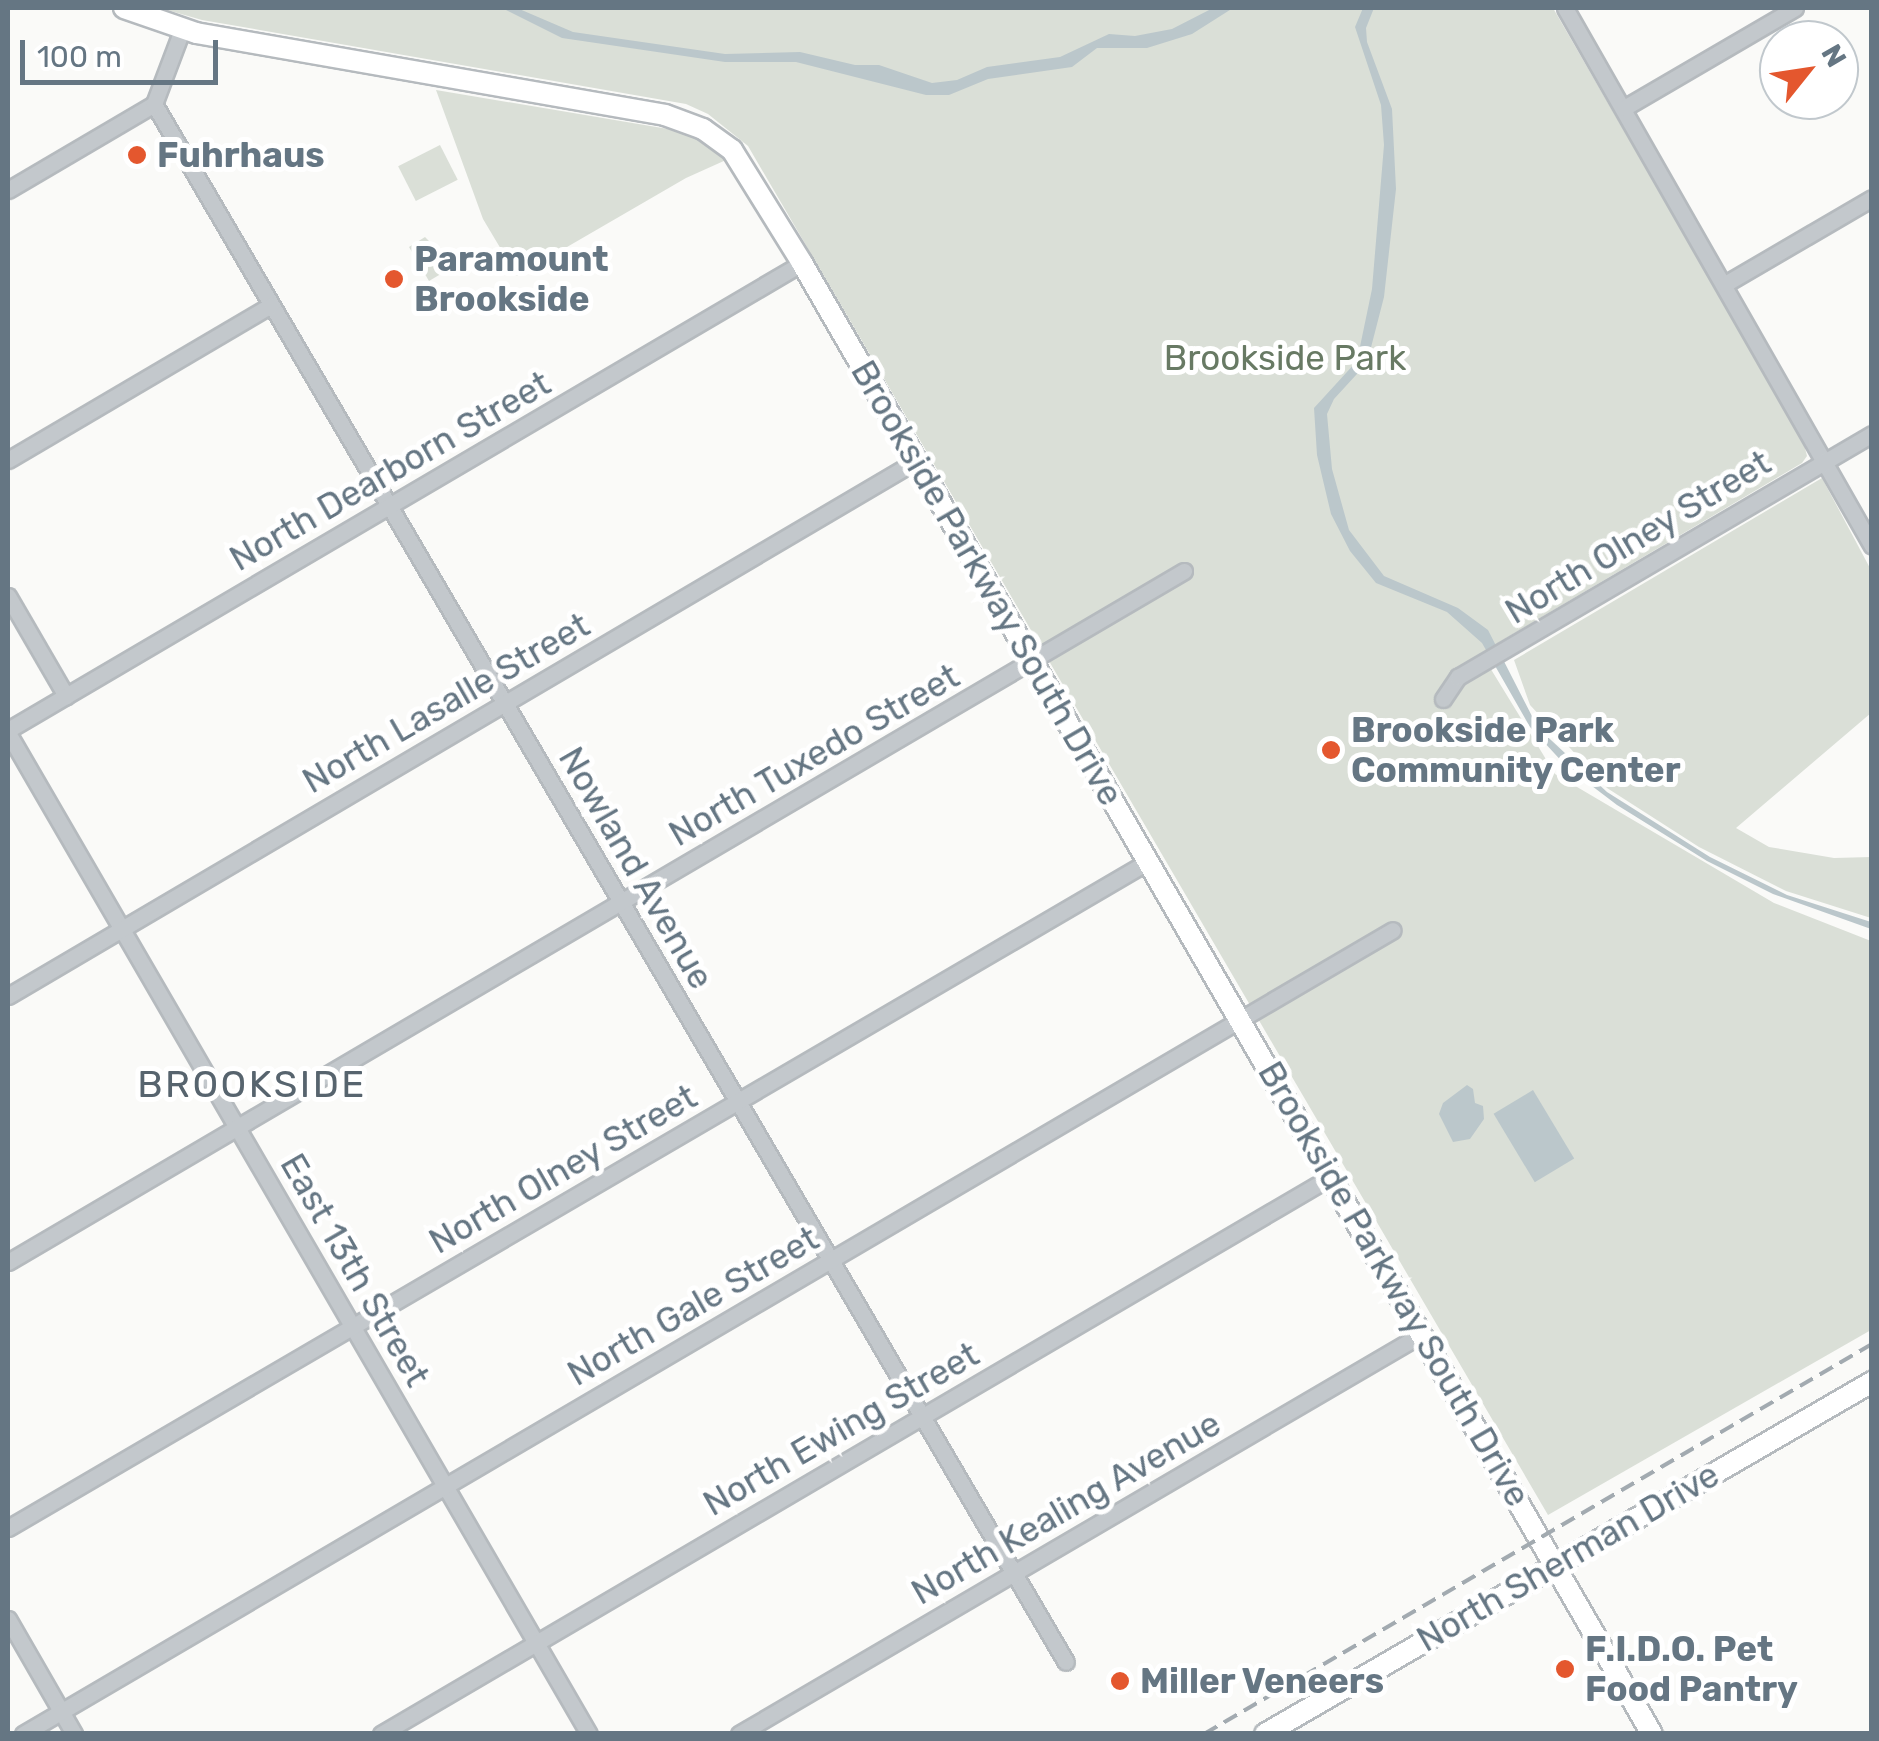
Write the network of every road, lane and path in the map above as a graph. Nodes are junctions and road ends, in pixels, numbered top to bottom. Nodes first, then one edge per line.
1 (124, 8) edge
2 (1565, 8) edge
3 (1795, 8) edge
4 (182, 30) junction
5 (154, 104) junction
6 (1624, 108) junction
7 (8, 190) edge
8 (1872, 198) edge
9 (802, 263) junction
10 (1725, 284) junction
11 (271, 305) junction
12 (1872, 434) edge
13 (8, 460) edge
14 (1826, 460) junction
15 (916, 462) junction
16 (389, 506) junction
17 (1872, 546) edge
18 (1184, 570) dead end
19 (8, 596) edge
20 (1032, 661) junction
21 (66, 696) junction
22 (1442, 699) dead end
23 (504, 703) junction
24 (8, 732) edge
25 (1149, 861) junction
26 (621, 903) junction
27 (122, 929) junction
28 (1393, 930) dead end
29 (8, 996) edge
30 (1241, 1019) junction
31 (738, 1102) junction
32 (237, 1128) junction
33 (1332, 1176) junction
34 (830, 1260) junction
35 (8, 1262) edge
36 (352, 1326) junction
37 (1422, 1334) junction
38 (1872, 1382) edge
39 (922, 1417) junction
40 (446, 1486) junction
41 (8, 1528) edge
42 (1554, 1564) junction
43 (1013, 1573) junction
44 (8, 1619) edge
45 (536, 1642) junction
46 (1066, 1662) dead end
47 (61, 1711) junction
48 (23, 1734) edge
49 (74, 1734) edge
50 (381, 1734) edge
51 (590, 1734) edge
52 (740, 1734) edge
53 (1265, 1734) edge
54 (1652, 1734) edge

1 - 4 main road, Brookside Parkway South Drive
2 - 6 street
3 - 6 street
4 - 5 street
4 - 9 main road, Brookside Parkway South Drive
5 - 7 street
5 - 11 street, Nowland Avenue
6 - 10 street
8 - 10 street
9 - 15 main road, Brookside Parkway South Drive
9 - 16 street, North Dearborn Street
10 - 14 street
11 - 13 street
11 - 16 street, Nowland Avenue
12 - 14 street, North Olney Street
14 - 17 street
14 - 22 street, North Olney Street
15 - 20 main road, Brookside Parkway South Drive
15 - 23 street, North Lasalle Street
16 - 21 street, North Dearborn Street
16 - 23 street, Nowland Avenue
18 - 20 street, North Tuxedo Street
19 - 21 street
20 - 25 main road, Brookside Parkway South Drive
20 - 26 street, North Tuxedo Street
21 - 24 street, North Dearborn Street
23 - 26 street, Nowland Avenue
23 - 27 street, North Lasalle Street
24 - 27 street, East 13th Street
25 - 30 main road, Brookside Parkway South Drive
25 - 31 street, North Olney Street
26 - 31 street, Nowland Avenue
26 - 32 street, North Tuxedo Street
27 - 29 street, North Lasalle Street
27 - 32 street, East 13th Street
28 - 30 street, North Gale Street
30 - 33 main road, Brookside Parkway South Drive
30 - 34 street, North Gale Street
31 - 34 street, Nowland Avenue
31 - 36 street, North Olney Street
32 - 35 street, North Tuxedo Street
32 - 36 street, East 13th Street
33 - 37 main road, Brookside Parkway South Drive
33 - 39 street, North Ewing Street
34 - 39 street, Nowland Avenue
34 - 40 street, North Gale Street
36 - 40 street, East 13th Street
36 - 41 street, North Olney Street
37 - 42 main road, Brookside Parkway South Drive
37 - 43 street, North Kealing Avenue
38 - 42 main road, North Sherman Drive
39 - 43 street, Nowland Avenue
39 - 45 street, North Ewing Street
40 - 45 street, East 13th Street
40 - 47 street, North Gale Street
42 - 53 main road, North Sherman Drive
42 - 54 main road, Brookside Parkway South Drive
43 - 46 street, Nowland Avenue
43 - 52 street, North Kealing Avenue
44 - 47 street
45 - 50 street, North Ewing Street
45 - 51 street, East 13th Street
47 - 48 street, North Gale Street
47 - 49 street

